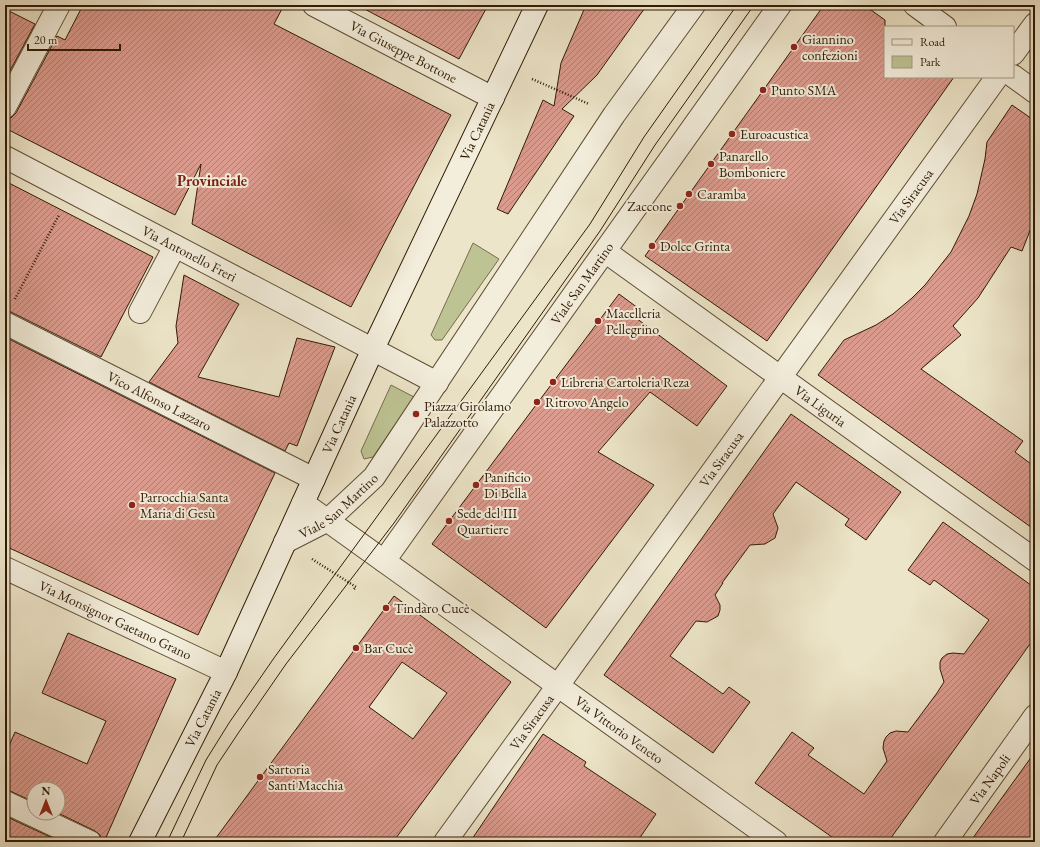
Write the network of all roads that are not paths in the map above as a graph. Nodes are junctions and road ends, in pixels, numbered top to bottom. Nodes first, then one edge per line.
1 (59, 5) edge
2 (314, 5) edge
3 (537, 5) edge
4 (694, 5) edge
5 (780, 5) edge
6 (915, 5) edge
7 (1035, 24) edge
8 (944, 26) edge
9 (1014, 53) edge
10 (1014, 77) edge
11 (996, 78) edge
12 (1035, 92) edge
13 (493, 98) junction
14 (5, 107) edge
15 (5, 157) edge
16 (175, 246) junction
17 (606, 252) junction
18 (140, 312) dead end
19 (5, 323) edge
20 (373, 350) junction
21 (780, 377) junction
22 (437, 383) junction
23 (314, 479) junction
24 (303, 503) junction
25 (328, 520) junction
26 (285, 542) junction
27 (1035, 560) edge
28 (384, 562) junction
29 (5, 568) edge
30 (226, 672) junction
31 (558, 686) junction
32 (1035, 716) edge
33 (5, 802) edge
34 (90, 842) edge
35 (140, 842) edge
36 (445, 842) edge
37 (776, 842) edge
38 (945, 842) edge

1 - 14 street
2 - 13 street, Via Giuseppe Bottone
3 - 13 street, Via Catania
4 - 22 street, Viale San Martino
5 - 17 street, Viale San Martino
6 - 8 street
7 - 9 street
10 - 12 street
11 - 21 street, Via Siracusa
13 - 20 street, Via Catania
15 - 16 street, Via Antonello Freri
16 - 18 street
16 - 20 street, Via Antonello Freri
17 - 21 street, Via Liguria
17 - 28 street, Viale San Martino
19 - 23 street, Vico Alfonso Lazzaro
20 - 22 street, Via Antonello Freri
20 - 23 street, Via Catania
21 - 27 street, Via Liguria
21 - 31 street, Via Siracusa
22 - 25 street, Viale San Martino
23 - 24 street, Via Catania
24 - 25 street, Via Vittorio Veneto
24 - 26 street, Via Catania
25 - 26 street, Viale San Martino
25 - 28 street, Via Vittorio Veneto
26 - 30 street, Via Catania
28 - 31 street, Via Vittorio Veneto
29 - 30 street, Via Monsignor Gaetano Grano
30 - 35 street, Via Catania
31 - 36 street, Via Siracusa
31 - 37 street, Via Vittorio Veneto
32 - 38 street, Via Napoli
33 - 34 street

